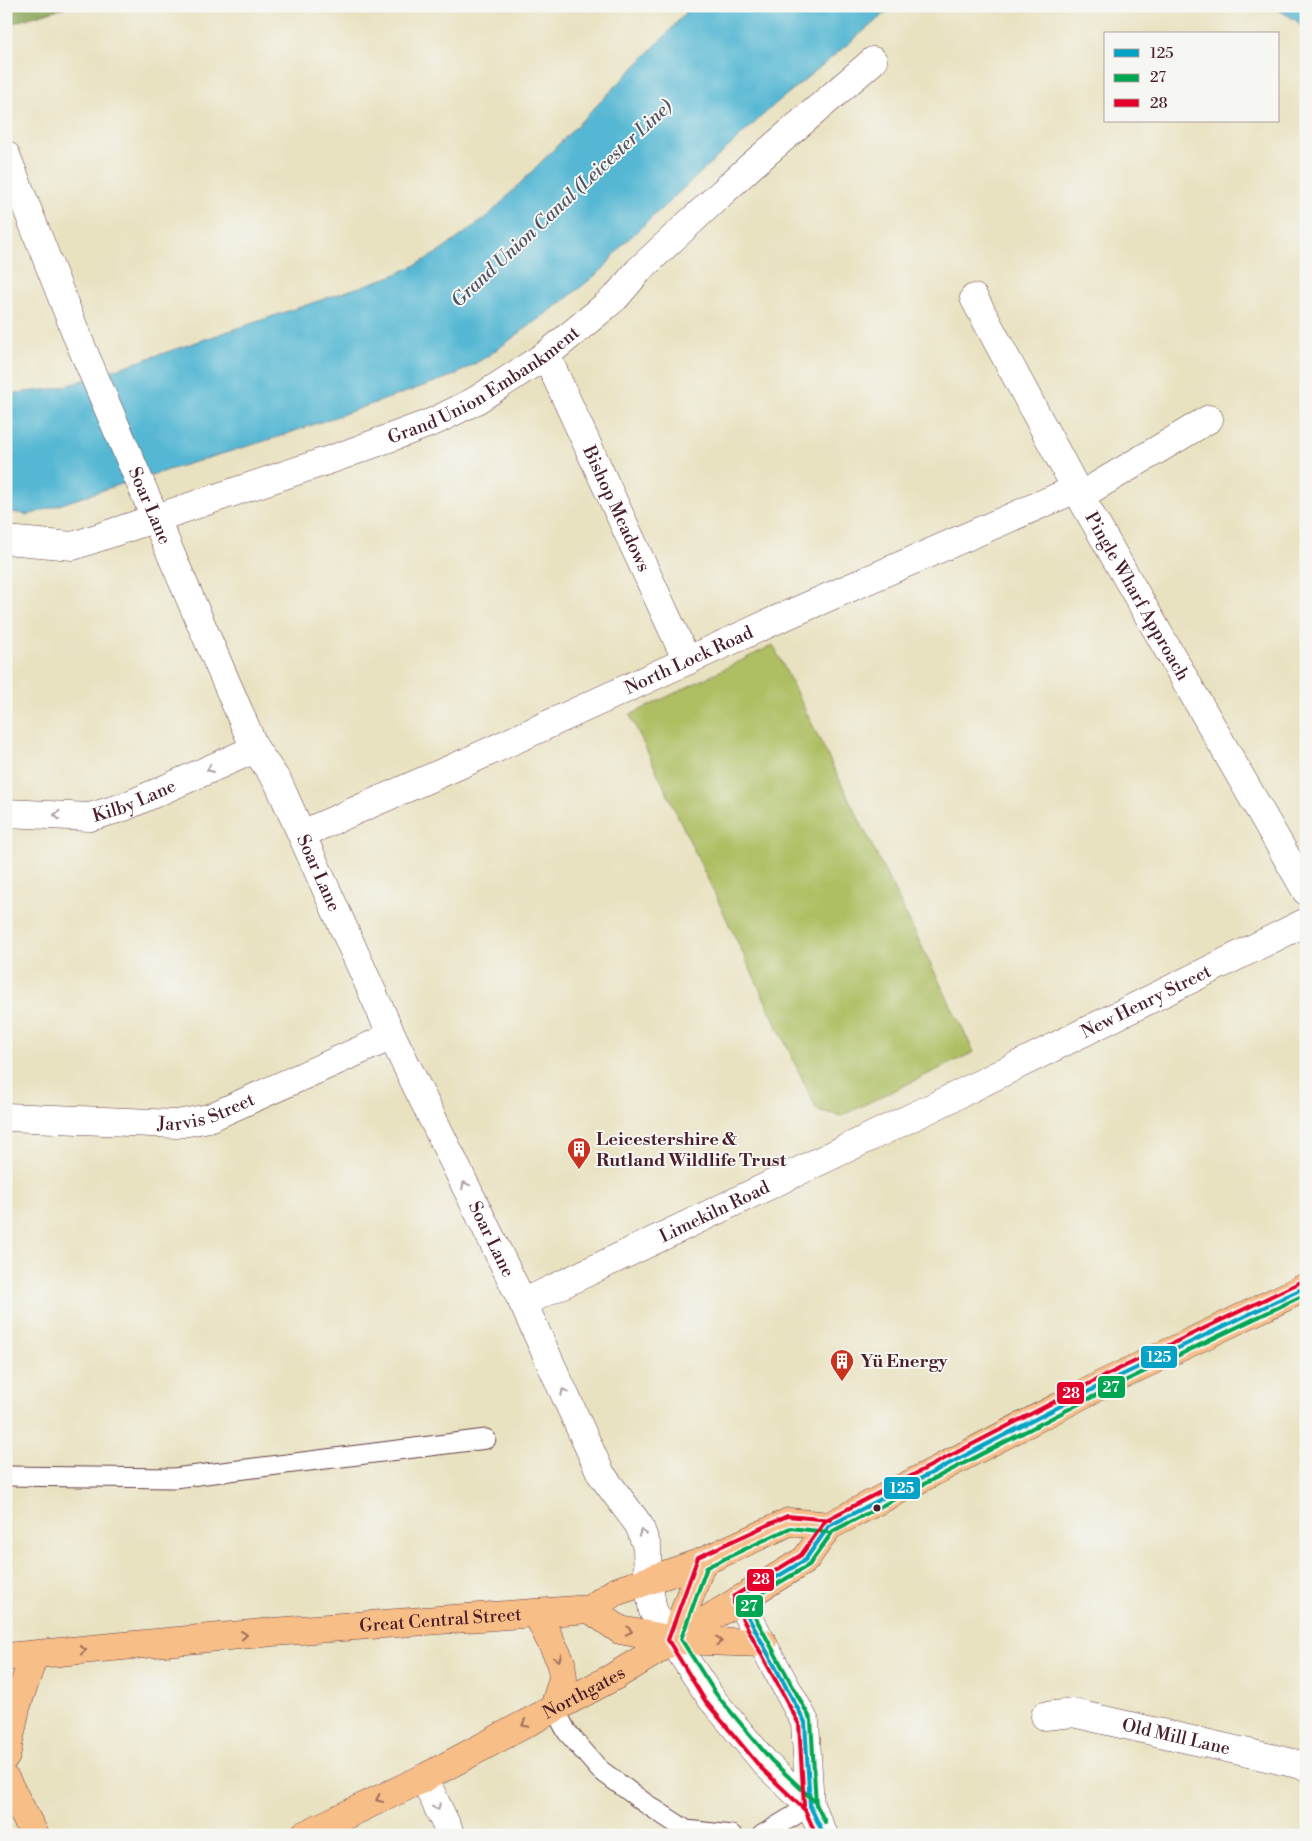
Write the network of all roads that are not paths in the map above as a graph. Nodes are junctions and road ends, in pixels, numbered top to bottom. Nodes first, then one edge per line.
1 (873, 61) dead end
2 (6, 154) edge
3 (974, 298) dead end
4 (546, 355) junction
5 (1209, 418) dead end
6 (1078, 492) junction
7 (156, 520) junction
8 (6, 540) edge
9 (687, 661) junction
10 (255, 749) junction
11 (6, 813) edge
12 (302, 834) junction
13 (1306, 891) edge
14 (1306, 922) edge
15 (392, 1036) junction
16 (986, 1080) joint
17 (6, 1118) edge
18 (1306, 1287) edge
19 (523, 1303) junction
20 (486, 1439) dead end
21 (6, 1476) edge
22 (829, 1526) junction
23 (702, 1562) junction
24 (648, 1581) junction
25 (739, 1600) junction
26 (590, 1609) junction
27 (537, 1614) junction
28 (674, 1640) junction
29 (763, 1643) junction
30 (34, 1655) junction
31 (6, 1658) edge
32 (554, 1708) junction
33 (1045, 1716) dead end
34 (6, 1756) edge
35 (1306, 1766) edge
36 (424, 1778) junction
37 (6, 1780) edge
38 (810, 1806) junction
39 (35, 1835) edge
40 (304, 1835) edge
41 (451, 1835) edge
42 (732, 1835) edge
43 (762, 1835) edge
44 (824, 1835) edge

1 - 4 street, Grand Union Embankment
2 - 7 street, Soar Lane
3 - 6 street, Pingle Wharf Approach
4 - 7 street, Grand Union Embankment
4 - 9 street, Bishop Meadows
5 - 6 street, North Lock Road
6 - 9 street, North Lock Road
6 - 13 street, Pingle Wharf Approach
7 - 8 street, Grand Union Embankment
7 - 10 street, Soar Lane
9 - 12 street, North Lock Road
10 -> 11 street, Kilby Lane
10 - 12 street, Soar Lane
12 - 15 street, Soar Lane
14 - 16 street, New Henry Street
15 - 17 street, Jarvis Street
19 -> 15 street, Soar Lane
16 - 19 street, Limekiln Road
18 - 22 main road
24 -> 19 street, Soar Lane
20 - 21 lane
22 - 23 main road, Great Central Street
22 - 25 main road, Northgates
23 - 24 main road, Great Central Street
23 - 28 main road
24 - 26 main road, Great Central Street
24 - 28 street, Soar Lane
25 - 28 main road, Northgates
25 - 29 street
26 - 27 main road, Great Central Street
26 -> 28 main road
30 -> 27 main road, Great Central Street
27 -> 32 main road
28 -> 29 main road
28 - 32 main road, Northgates
28 - 38 street, Soar Lane
29 - 38 street
30 - 31 main road, Great Central Street
30 - 34 main road
32 -> 36 main road, Northgates
32 - 42 lane
33 - 35 street, Old Mill Lane
36 -> 40 main road, Northgates
36 -> 41 street
37 - 39 main road
38 - 43 lane
38 - 44 street

